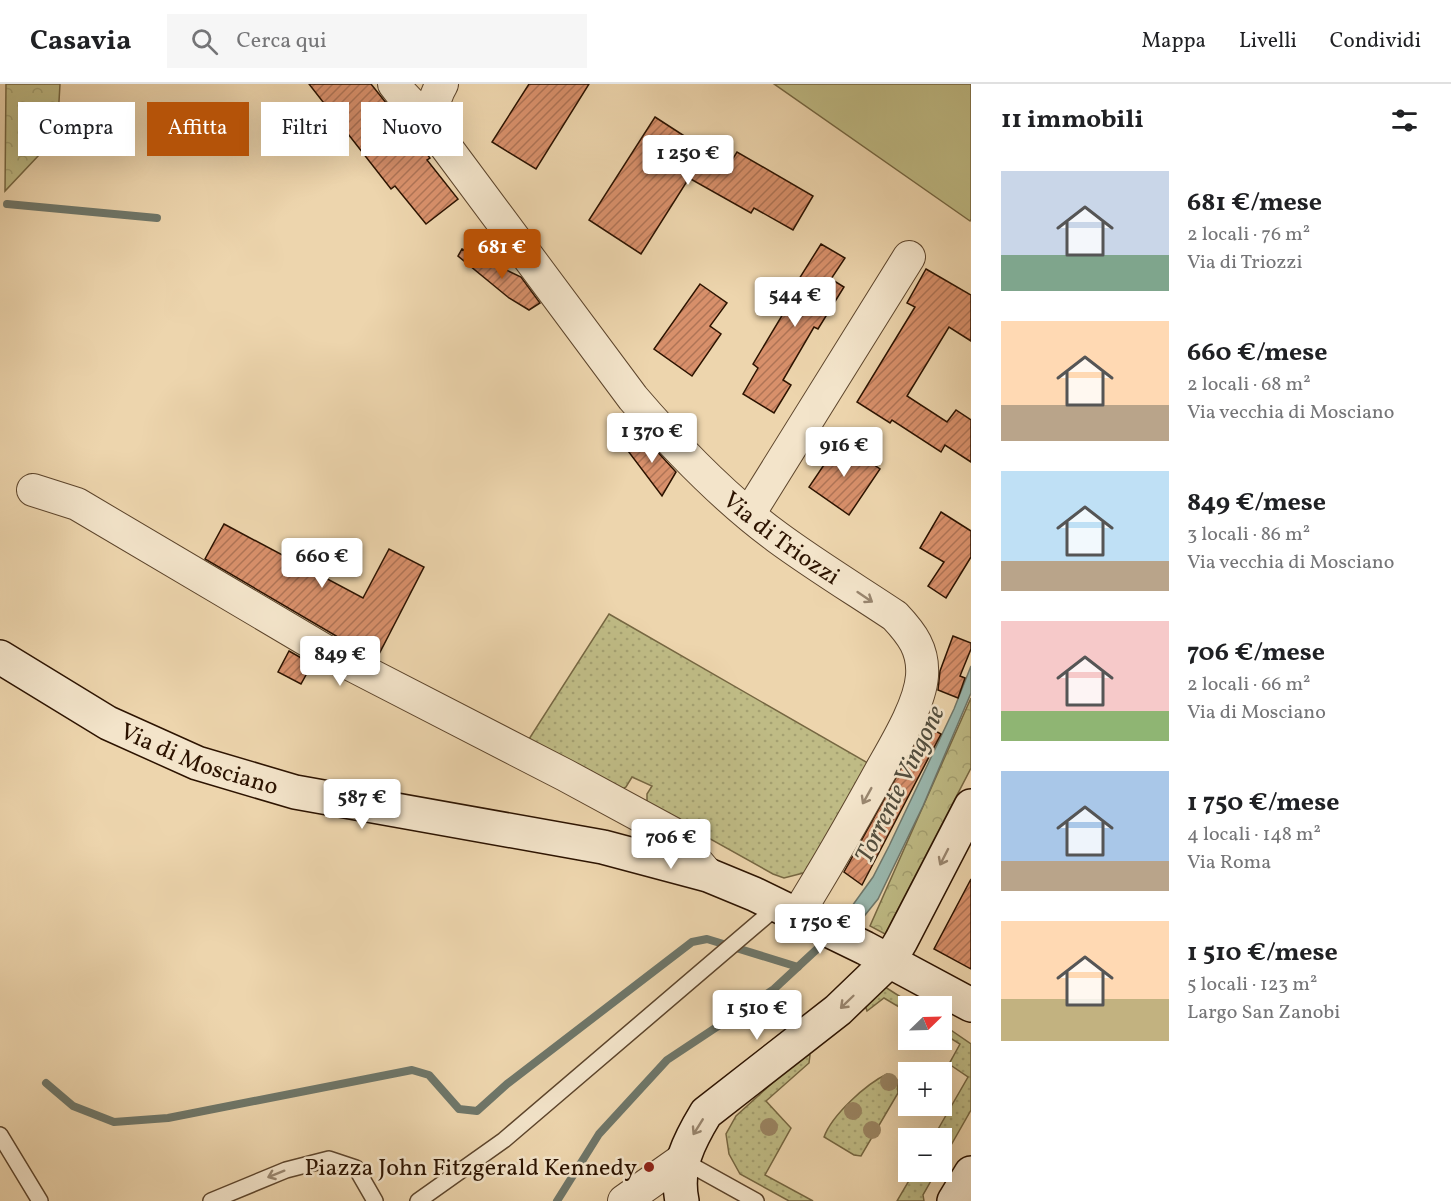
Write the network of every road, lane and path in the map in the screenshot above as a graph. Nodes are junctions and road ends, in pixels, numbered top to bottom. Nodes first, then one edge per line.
1 (394, 84) edge
2 (442, 84) edge
3 (407, 102) edge
4 (436, 102) edge
5 (453, 156) edge
6 (909, 257) dead end
7 (33, 490) dead end
8 (749, 514) junction
9 (0, 657) edge
10 (971, 806) edge
11 (708, 875) junction
12 (788, 911) junction
13 (877, 954) junction
14 (971, 1005) edge
15 (0, 1135) edge
16 (682, 1160) junction
17 (971, 1173) edge
18 (40, 1201) edge
19 (211, 1201) edge
20 (375, 1201) edge
21 (418, 1201) edge
22 (624, 1201) edge
23 (682, 1201) edge
24 (756, 1201) edge
25 (954, 1201) edge

1 - 3 street, Via di Triozzi
2 - 4 street
5 - 8 street, Via di Triozzi
6 - 8 street
7 - 11 street
8 -> 12 street, Via di Triozzi
9 - 11 main road, Via di Mosciano
10 -> 13 main road
11 - 12 main road, Via di Mosciano
12 - 13 main road, Via di Mosciano
12 - 21 lane
13 - 14 main road, Via di Mosciano
13 -> 16 main road
15 - 18 lane
16 - 22 street
16 - 23 main road
16 - 24 lane
17 - 25 main road
20 -> 19 lane

